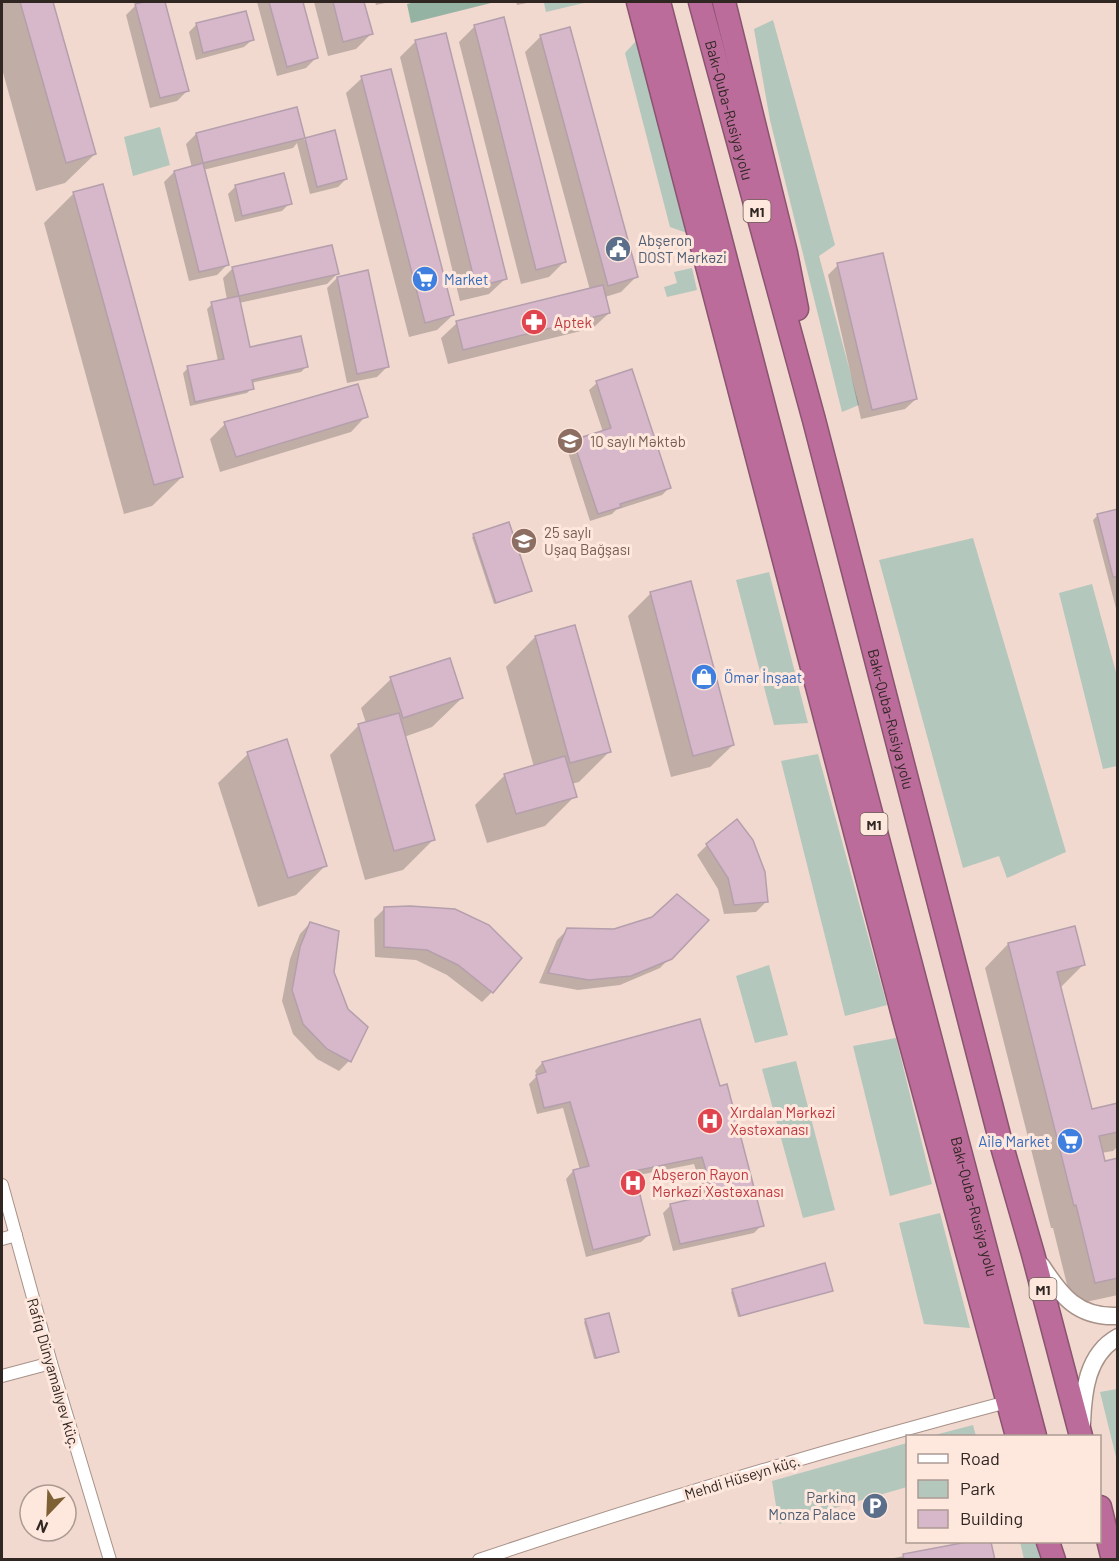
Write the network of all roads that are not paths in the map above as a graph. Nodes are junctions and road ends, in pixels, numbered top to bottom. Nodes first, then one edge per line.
1 (638, 2) edge
2 (659, 2) edge
3 (700, 2) edge
4 (724, 2) edge
5 (814, 420) junction
6 (2, 1185) edge
7 (15, 1235) junction
8 (2, 1239) edge
9 (1033, 1254) junction
10 (1118, 1316) edge
11 (1118, 1336) edge
12 (51, 1363) junction
13 (2, 1376) edge
14 (1007, 1402) junction
15 (1016, 1435) edge
16 (1034, 1435) edge
17 (1081, 1435) edge
18 (1082, 1435) edge
19 (1101, 1512) edge
20 (1048, 1543) edge
21 (1063, 1543) edge
22 (110, 1560) edge
23 (479, 1560) edge
24 (1054, 1560) edge
25 (1068, 1560) edge
26 (1113, 1560) edge

1 - 14 highway
2 - 16 highway, Bakı-Quba-Rusiya yolu / M1
3 - 5 highway, Bakı-Quba-Rusiya yolu / M1
4 - 5 highway
5 - 9 highway, Bakı-Quba-Rusiya yolu / M1
6 - 7 street, Rafiq Dünyamalıyev küç.
7 - 8 street
7 - 12 street, Rafiq Dünyamalıyev küç.
9 - 10 street
9 - 17 highway, Bakı-Quba-Rusiya yolu / M1
11 - 18 street
12 - 13 street
12 - 22 street, Rafiq Dünyamalıyev küç.
14 - 15 highway
14 - 23 street, Mehdi Hüseyn küç.
19 - 26 highway
20 - 24 highway
21 - 25 highway

